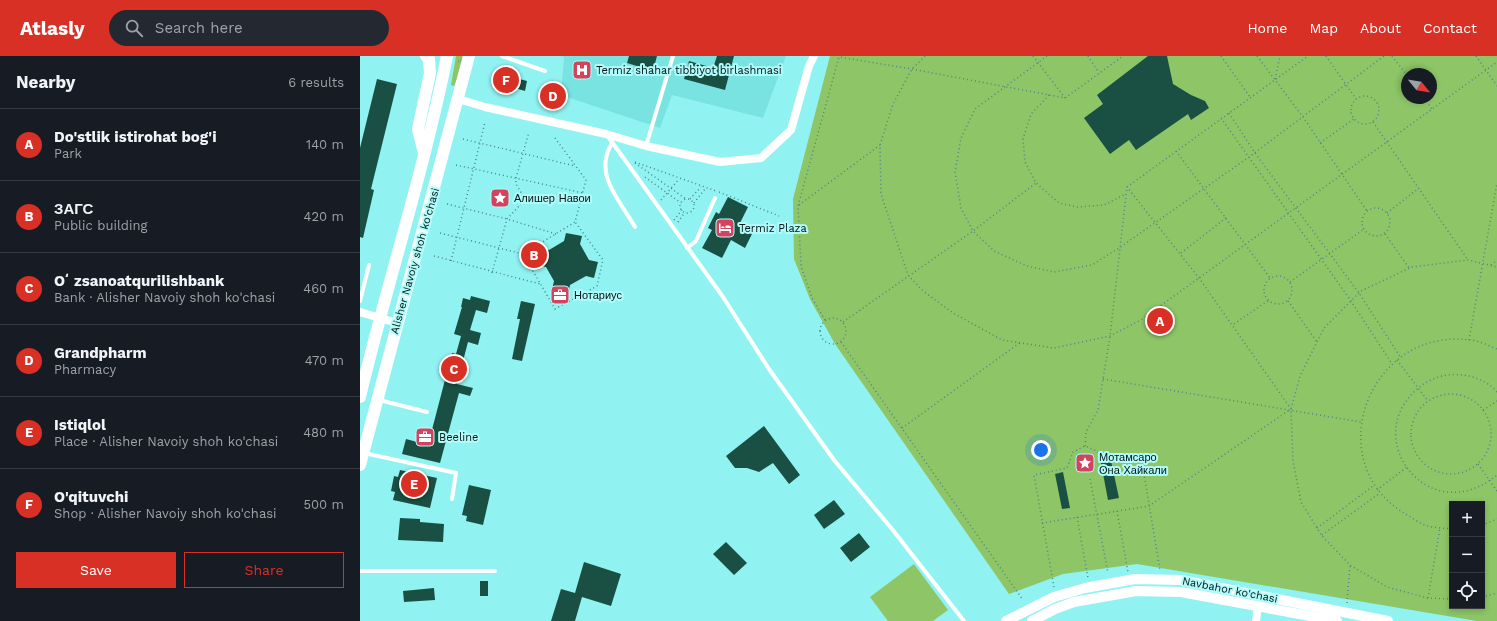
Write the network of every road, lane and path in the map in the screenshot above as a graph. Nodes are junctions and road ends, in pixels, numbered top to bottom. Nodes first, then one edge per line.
1 (426, 56) edge
2 (448, 56) edge
3 (469, 56) edge
4 (502, 56) edge
5 (673, 56) edge
6 (814, 56) edge
7 (925, 56) edge
8 (1033, 56) edge
9 (1048, 56) edge
10 (1088, 56) edge
11 (1123, 56) edge
12 (1221, 56) edge
13 (1257, 56) edge
14 (1280, 56) edge
15 (1308, 56) edge
16 (1326, 56) edge
17 (1384, 56) edge
18 (1392, 56) edge
19 (1476, 56) edge
20 (1497, 62) edge
21 (1038, 63) junction
22 (1401, 68) edge
23 (912, 69) junction
24 (1486, 70) junction
25 (545, 71) dead end
26 (1100, 73) junction
27 (1275, 79) junction
28 (1346, 85) junction
29 (1005, 86) junction
30 (1497, 86) edge
31 (1049, 95) junction
32 (439, 96) junction
33 (1250, 97) junction
34 (1065, 98) junction
35 (458, 99) junction
36 (1356, 100) junction
37 (1428, 104) edge
38 (1432, 109) junction
39 (1229, 113) junction
40 (1303, 117) junction
41 (1221, 118) junction
42 (1354, 119) junction
43 (485, 122) dead end
44 (1373, 122) junction
45 (529, 132) dead end
46 (606, 134) junction
47 (555, 138) dead end
48 (463, 139) dead end
49 (1387, 142) junction
50 (479, 143) junction
51 (612, 143) junction
52 (1320, 143) junction
53 (646, 146) junction
54 (880, 146) junction
55 (1176, 151) junction
56 (523, 153) junction
57 (1255, 153) junction
58 (425, 154) junction
59 (1249, 157) junction
60 (456, 165) dead end
61 (575, 166) junction
62 (474, 169) junction
63 (1342, 174) junction
64 (645, 177) dead end
65 (516, 178) junction
66 (680, 179) junction
67 (1036, 183) junction
68 (1497, 183) edge
69 (701, 187) junction
70 (1127, 187) junction
71 (671, 188) junction
72 (1204, 188) junction
73 (1419, 188) junction
74 (705, 189) junction
75 (583, 193) junction
76 (667, 193) junction
77 (1126, 194) junction
78 (715, 198) dead end
79 (686, 199) junction
80 (690, 200) junction
81 (659, 202) dead end
82 (694, 203) junction
83 (447, 204) dead end
84 (681, 204) junction
85 (798, 206) junction
86 (464, 208) junction
87 (1296, 208) junction
88 (682, 210) junction
89 (1367, 211) junction
90 (685, 212) junction
91 (1288, 213) junction
92 (1387, 213) junction
93 (779, 216) dead end
94 (1227, 217) junction
95 (507, 219) junction
96 (1156, 221) junction
97 (575, 222) junction
98 (635, 227) dead end
99 (1364, 229) junction
100 (973, 231) junction
101 (440, 233) dead end
102 (556, 234) junction
103 (1384, 234) junction
104 (457, 238) junction
105 (1246, 244) junction
106 (499, 248) junction
107 (687, 248) junction
108 (1119, 248) junction
109 (1180, 253) junction
110 (523, 254) junction
111 (1330, 254) junction
112 (434, 256) dead end
113 (1321, 260) junction
114 (1468, 260) junction
115 (1497, 260) edge
116 (451, 261) junction
117 (1483, 264) junction
118 (369, 265) dead end
119 (1490, 266) junction
120 (1497, 267) edge
121 (1409, 268) junction
122 (492, 273) junction
123 (908, 275) junction
124 (1199, 278) junction
125 (1270, 278) junction
126 (1290, 282) junction
127 (540, 284) junction
128 (1359, 293) junction
129 (1269, 300) junction
130 (1288, 300) junction
131 (360, 301) edge
132 (1351, 301) junction
133 (360, 312) edge
134 (379, 318) junction
135 (825, 320) junction
136 (843, 322) junction
137 (397, 323) junction
138 (1233, 324) junction
139 (1110, 336) junction
140 (1469, 340) junction
141 (841, 342) junction
142 (1021, 342) junction
143 (1317, 342) junction
144 (1497, 349) edge
145 (1401, 358) junction
146 (1397, 360) junction
147 (1392, 364) junction
148 (1103, 379) junction
149 (1419, 387) junction
150 (1497, 392) edge
151 (360, 397) edge
152 (377, 400) junction
153 (1428, 401) junction
154 (1497, 401) edge
155 (1291, 409) junction
156 (1483, 410) junction
157 (427, 412) dead end
158 (1361, 422) junction
159 (902, 428) junction
160 (1084, 446) junction
161 (363, 453) junction
162 (1478, 464) junction
163 (360, 465) edge
164 (1407, 467) junction
165 (1497, 475) edge
166 (1090, 479) dead end
167 (1490, 481) junction
168 (1373, 486) junction
169 (1377, 490) junction
170 (1497, 491) edge
171 (1380, 493) junction
172 (452, 499) dead end
173 (1149, 506) junction
174 (1117, 511) junction
175 (1097, 514) junction
176 (1077, 517) junction
177 (1497, 519) edge
178 (1042, 523) junction
179 (1485, 524) edge
180 (1440, 527) junction
181 (1317, 528) junction
182 (1449, 528) edge
183 (1322, 536) junction
184 (1350, 565) junction
185 (1160, 570) dead end
186 (360, 571) edge
187 (495, 571) dead end
188 (1128, 572) dead end
189 (1108, 573) dead end
190 (1088, 578) dead end
191 (1054, 588) dead end
192 (1497, 593) edge
193 (1485, 596) edge
194 (1428, 598) junction
195 (1023, 600) dead end
196 (1449, 600) edge
197 (1346, 603) dead end
198 (1258, 606) junction
199 (964, 621) edge
200 (1006, 621) edge
201 (1032, 621) edge
202 (1256, 621) edge
203 (1337, 621) edge
204 (1388, 621) edge

1 - 58 main road
2 - 32 main road, Alisher Navoiy shoh ko'chasi
3 - 35 main road, Alisher Navoiy shoh ko'chasi
4 - 25 lane
5 - 53 lane
6 - 53 street
7 - 23 path
8 - 21 path
9 - 21 path
10 - 26 path
11 - 26 path
12 - 33 path
13 - 27 path
14 - 27 path
15 - 27 path
16 - 28 path
17 - 28 path
18 - 22 path
19 - 24 path
20 - 24 path
21 - 29 path
21 - 34 path
23 - 29 path
23 - 54 path
23 - 85 path
24 - 30 path
24 - 38 path
26 - 34 path
27 - 33 path
27 - 40 path
28 - 36 path
28 - 40 path
29 - 31 path
29 - 100 path
31 - 34 path
31 - 67 path
32 - 35 main road
32 - 58 main road, Alisher Navoiy shoh ko'chasi
33 - 39 path
35 - 46 street
35 - 137 main road, Alisher Navoiy shoh ko'chasi
36 - 42 path
36 - 44 path
37 - 38 path
38 - 49 path
39 - 41 path
39 - 57 path
40 - 52 path
40 - 57 path
41 - 55 path
41 - 59 path
42 - 44 path
42 - 52 path
43 - 50 path
44 - 49 path
45 - 56 path
46 - 51 lane
46 - 53 street
47 - 61 path
48 - 50 path
49 - 63 path
49 - 73 path
50 - 56 path
50 - 62 path
51 - 98 lane
51 - 107 lane
52 - 63 path
54 - 85 path
54 - 123 path
55 - 70 path
55 - 72 path
56 - 61 path
56 - 65 path
57 - 59 path
57 - 87 path
58 - 134 main road, Alisher Navoiy shoh ko'chasi
59 - 72 path
59 - 91 path
60 - 62 path
61 - 75 path
62 - 65 path
62 - 86 path
63 - 87 path
63 - 89 path
64 - 76 path
65 - 75 path
65 - 95 path
66 - 69 path
66 - 71 path
66 - 71 path
67 - 77 path
67 - 100 path
68 - 117 path
69 - 74 path
69 - 80 path
70 - 77 path
70 - 96 path
71 - 76 path
71 - 79 path
72 - 94 path
72 - 96 path
73 - 92 path
73 - 114 path
74 - 82 path
74 - 93 path
75 - 97 path
76 - 81 path
76 - 84 path
77 - 108 path
78 - 107 lane
79 - 80 path
79 - 84 path
80 - 82 path
82 - 90 path
83 - 86 path
84 - 88 path
85 - 135 path
86 - 95 path
86 - 104 path
87 - 91 path
87 - 111 path
88 - 90 path
88 - 90 path
89 - 92 path
89 - 99 path
91 - 105 path
91 - 113 path
92 - 103 path
94 - 105 path
94 - 109 path
95 - 102 path
95 - 106 path
96 - 108 path
96 - 109 path
97 - 102 path
97 - 127 path
99 - 103 path
99 - 111 path
100 - 108 path
100 - 123 path
101 - 104 path
102 - 110 path
103 - 121 path
104 - 106 path
104 - 116 path
105 - 124 path
105 - 125 path
106 - 110 path
106 - 122 path
107 - 199 lane
108 - 139 path
109 - 124 path
110 - 127 path
111 - 113 path
111 - 128 path
112 - 116 path
113 - 126 path
113 - 132 path
114 - 117 path
114 - 121 path
115 - 119 path
116 - 122 path
117 - 119 path
117 - 140 path
118 - 131 lane
119 - 120 path
121 - 128 path
122 - 127 path
123 - 136 path
123 - 142 path
124 - 138 path
124 - 139 path
125 - 126 path
125 - 129 path
126 - 130 path
128 - 132 path
128 - 145 path
129 - 130 path
129 - 138 path
130 - 143 path
132 - 143 path
132 - 147 path
133 - 134 street
134 - 137 street
134 - 151 main road, Alisher Navoiy shoh ko'chasi
135 - 136 path
135 - 141 path
136 - 141 path
137 - 152 main road, Alisher Navoiy shoh ko'chasi
138 - 155 path
139 - 142 path
139 - 148 path
140 - 144 path
140 - 145 path
141 - 159 path
142 - 159 path
143 - 155 path
145 - 146 path
146 - 147 path
146 - 149 path
147 - 158 path
148 - 155 path
148 - 160 path
149 - 150 path
149 - 153 path
149 - 164 path
152 - 157 lane
152 - 161 main road, Alisher Navoiy shoh ko'chasi
153 - 156 path
153 - 162 path
154 - 156 path
155 - 158 path
155 - 173 path
155 - 181 path
156 - 162 path
158 - 168 path
159 - 195 path
160 - 173 path
160 - 178 path
161 - 163 main road, Alisher Navoiy shoh ko'chasi
161 - 172 lane
162 - 167 path
164 - 167 path
164 - 169 path
165 - 167 path
166 - 175 path
167 - 170 path
168 - 169 path
168 - 181 path
169 - 171 path
171 - 180 path
171 - 183 path
173 - 174 path
173 - 185 path
174 - 175 path
174 - 188 path
175 - 176 path
175 - 189 path
176 - 178 path
176 - 190 path
177 - 179 path
178 - 191 path
180 - 182 path
180 - 194 path
181 - 183 path
183 - 184 path
184 - 194 path
184 - 197 path
186 - 187 lane
192 - 193 path
194 - 196 path
198 - 201 street, Navbahor ko'chasi
198 - 202 street
198 - 203 street, Navbahor ko'chasi
200 - 204 street, Navbahor ko'chasi

